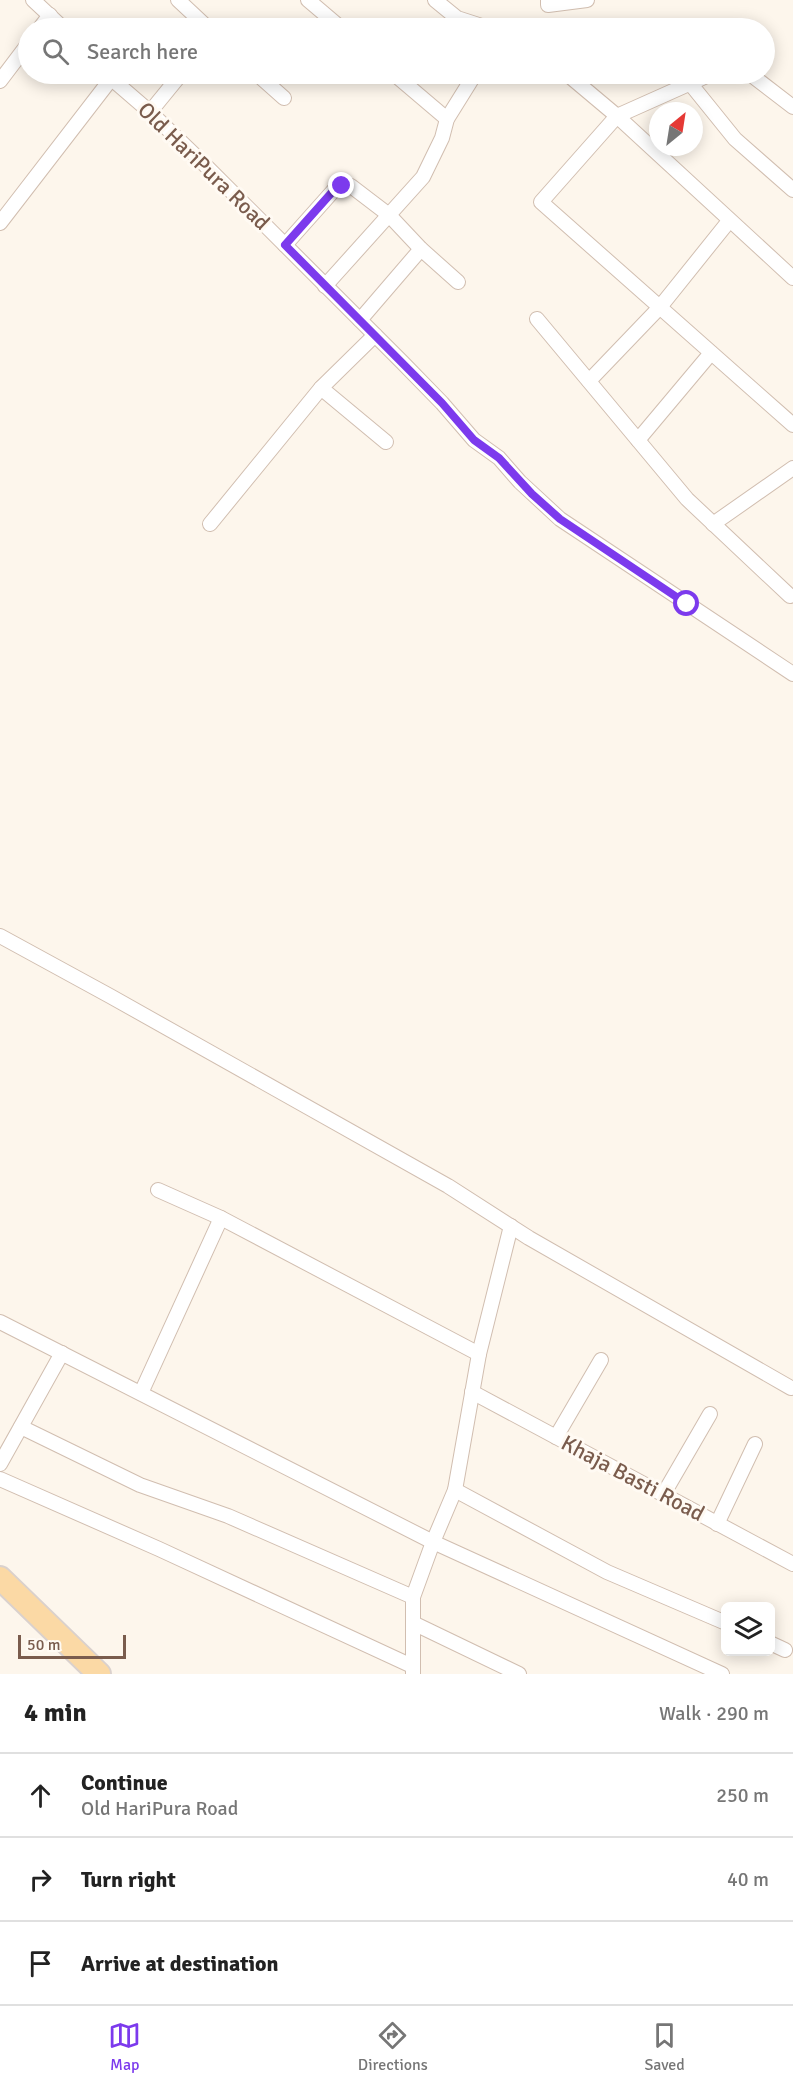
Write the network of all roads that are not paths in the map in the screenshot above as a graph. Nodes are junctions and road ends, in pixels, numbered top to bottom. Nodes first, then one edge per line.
1 (33, 0) edge
2 (178, 0) edge
3 (308, 0) edge
4 (435, 0) edge
5 (457, 0) edge
6 (548, 0) edge
7 (587, 0) edge
8 (50, 15) junction
9 (48, 18) edge
10 (53, 18) edge
11 (197, 18) edge
12 (329, 18) edge
13 (457, 18) joint
14 (18, 57) edge
15 (0, 81) edge
16 (102, 84) edge
17 (117, 84) edge
18 (173, 84) edge
19 (268, 84) edge
20 (406, 84) edge
21 (469, 84) edge
22 (579, 84) edge
23 (685, 84) edge
24 (691, 84) edge
25 (763, 84) edge
26 (284, 98) dead end
27 (793, 106) edge
28 (150, 112) junction
29 (617, 116) junction
30 (447, 119) junction
31 (793, 190) edge
32 (389, 215) junction
33 (729, 221) junction
34 (0, 223) edge
35 (285, 245) junction
36 (421, 249) junction
37 (793, 278) edge
38 (458, 282) dead end
39 (325, 286) junction
40 (660, 307) junction
41 (537, 319) dead end
42 (360, 320) junction
43 (375, 335) junction
44 (711, 352) junction
45 (589, 381) junction
46 (321, 388) junction
47 (793, 425) edge
48 (638, 440) junction
49 (386, 442) dead end
50 (793, 468) edge
51 (210, 524) dead end
52 (713, 524) junction
53 (790, 596) dead end
54 (793, 674) edge
55 (0, 936) edge
56 (158, 1190) dead end
57 (221, 1218) junction
58 (511, 1226) junction
59 (0, 1322) edge
60 (62, 1353) junction
61 (479, 1354) junction
62 (601, 1360) dead end
63 (791, 1388) dead end
64 (472, 1392) junction
65 (141, 1393) junction
66 (710, 1414) dead end
67 (21, 1427) junction
68 (556, 1437) junction
69 (755, 1444) dead end
70 (0, 1464) edge
71 (0, 1479) edge
72 (455, 1490) junction
73 (663, 1494) junction
74 (717, 1524) junction
75 (433, 1542) junction
76 (793, 1564) edge
77 (0, 1578) edge
78 (413, 1597) junction
79 (721, 1621) edge
80 (413, 1623) junction
81 (775, 1645) edge
82 (785, 1650) dead end
83 (413, 1670) edge
84 (99, 1674) edge
85 (519, 1674) edge
86 (722, 1674) edge

1 - 8 street
2 - 11 street
3 - 12 street
4 - 13 street
5 - 13 street
6 - 7 street
8 - 9 street
8 - 10 street
14 - 15 street
16 - 34 street
17 - 28 street, Old HariPura Road
18 - 28 street
19 - 26 street
20 - 30 street
21 - 30 street
22 - 29 street
23 - 29 street
24 - 31 street
25 - 27 street
28 - 35 street, Old HariPura Road
29 - 33 street
29 - 40 street
30 - 32 street
32 - 35 street
32 - 36 street
32 - 39 street
33 - 37 street
33 - 40 street
35 - 39 street, Old HariPura Road
36 - 38 street
36 - 42 street
39 - 42 street, Old HariPura Road
40 - 44 street
40 - 45 street
41 - 45 street
42 - 43 street, Old HariPura Road
43 - 46 street
43 - 54 street, Old HariPura Road
44 - 47 street
44 - 48 street
45 - 48 street
46 - 49 street
46 - 51 street
48 - 52 street
50 - 52 street
52 - 53 street
55 - 58 street
56 - 57 street
57 - 61 street
57 - 65 street
58 - 61 street
58 - 63 street
59 - 60 street
60 - 65 street
60 - 67 street
61 - 64 street
62 - 68 street
64 - 68 street, Khaja Basti Road
64 - 72 street
65 - 75 street
66 - 73 street
67 - 70 street
67 - 78 street
68 - 73 street, Khaja Basti Road
69 - 74 street
71 - 83 street
72 - 75 street
72 - 79 street
73 - 74 street, Khaja Basti Road
74 - 76 street, Khaja Basti Road
75 - 78 street
75 - 86 street
77 - 84 main road
78 - 80 street
80 - 83 street
80 - 85 street
81 - 82 street

